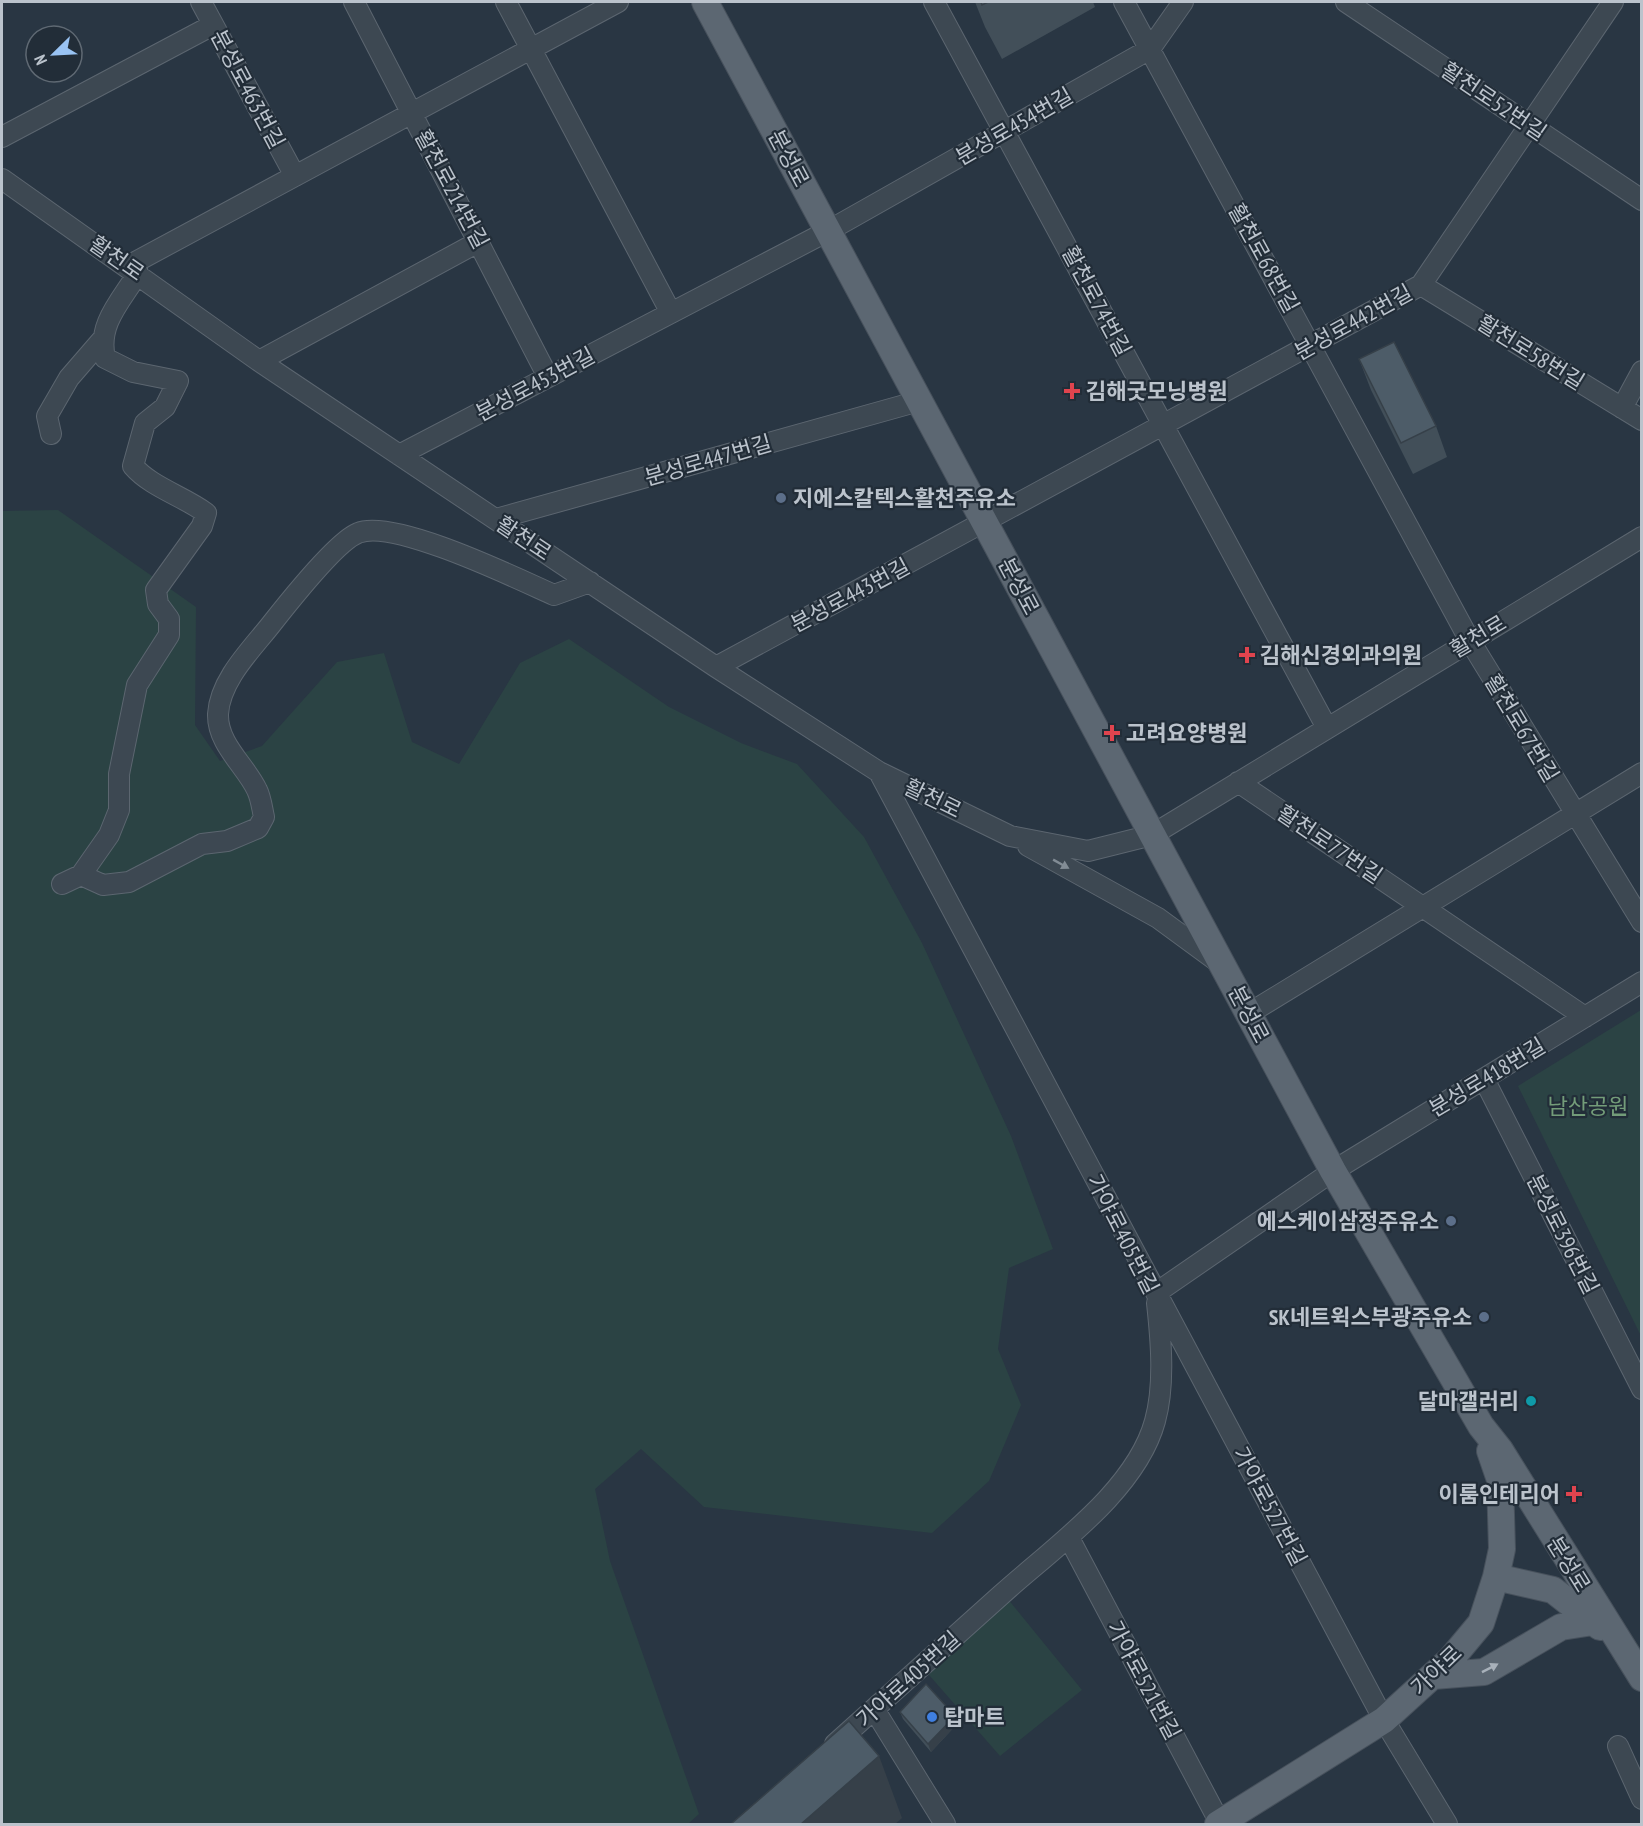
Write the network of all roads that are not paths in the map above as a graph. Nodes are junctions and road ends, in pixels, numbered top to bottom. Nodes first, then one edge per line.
1 (201, 2) edge
2 (354, 2) edge
3 (506, 2) edge
4 (618, 2) edge
5 (705, 2) edge
6 (934, 2) edge
7 (1124, 2) edge
8 (1183, 2) edge
9 (1346, 2) edge
10 (1613, 2) edge
11 (213, 25) junction
12 (531, 49) junction
13 (1150, 49) junction
14 (412, 113) junction
15 (1530, 125) junction
16 (1006, 132) junction
17 (2, 137) edge
18 (295, 176) junction
19 (2, 178) edge
20 (1641, 200) edge
21 (828, 231) junction
22 (480, 241) junction
23 (133, 270) junction
24 (1421, 285) junction
25 (671, 313) junction
26 (101, 341) junction
27 (1311, 345) junction
28 (259, 361) junction
29 (1641, 370) edge
30 (548, 377) junction
31 (919, 401) junction
32 (1622, 408) junction
33 (1641, 420) edge
34 (1164, 426) junction
35 (51, 434) dead end
36 (399, 455) junction
37 (496, 519) junction
38 (985, 523) junction
39 (1641, 537) edge
40 (590, 582) junction
41 (1470, 641) junction
42 (716, 667) junction
43 (1327, 728) junction
44 (879, 772) junction
45 (1641, 773) edge
46 (1238, 782) junction
47 (1574, 815) junction
48 (1152, 835) junction
49 (1010, 836) junction
50 (81, 875) junction
51 (62, 884) dead end
52 (1423, 907) junction
53 (1641, 922) edge
54 (1222, 965) junction
55 (1641, 982) edge
56 (1248, 1014) junction
57 (1585, 1017) junction
58 (1484, 1078) junction
59 (1333, 1171) junction
60 (1156, 1293) junction
61 (1641, 1389) edge
62 (1482, 1426) junction
63 (1069, 1538) junction
64 (1496, 1577) junction
65 (1593, 1622) junction
66 (1617, 1640) junction
67 (1433, 1676) junction
68 (1641, 1678) edge
69 (874, 1709) junction
70 (1384, 1720) junction
71 (1618, 1746) dead end
72 (823, 1755) edge
73 (1641, 1799) edge
74 (945, 1824) edge
75 (1219, 1824) edge
76 (1447, 1824) edge

1 - 11 street, 분성로463번길
2 - 14 street, 활천로214번길
3 - 12 street
4 - 12 street, 분성로463번길
5 - 21 main road, 분성로
6 - 16 street, 활천로74번길
7 - 13 street, 활천로68번길
8 - 13 street, 분성로454번길
9 - 15 street, 활천로52번길
10 - 15 street, 분성로442번길
11 - 17 street
11 - 18 street, 분성로463번길
12 - 14 street, 분성로463번길
12 - 25 street
13 - 16 street, 분성로454번길
13 - 27 street, 활천로68번길
14 - 18 street, 분성로463번길
14 - 22 street, 활천로214번길
15 - 20 street, 활천로52번길
15 - 24 street, 분성로442번길
16 - 21 street, 분성로454번길
16 - 34 street, 활천로74번길
18 - 23 street, 분성로463번길
19 - 23 street, 활천로
21 - 25 street, 분성로453번길
21 - 31 main road, 분성로
22 - 28 street
22 - 30 street, 활천로214번길
23 - 26 street
23 - 28 street, 활천로
24 - 27 street, 분성로442번길
24 - 32 street, 활천로58번길
25 - 30 street, 분성로453번길
26 - 35 street
26 - 50 street
27 - 34 street, 분성로442번길
27 - 41 street, 활천로68번길
28 - 36 street, 활천로
29 - 32 street
30 - 36 street, 분성로453번길
31 - 37 street, 분성로447번길
31 - 38 main road, 분성로
32 - 33 street, 활천로58번길
34 - 38 street, 분성로442번길
34 - 43 street, 활천로74번길
36 - 37 street, 활천로
37 - 40 street, 활천로
38 - 42 street, 분성로443번길
38 - 48 main road, 분성로
39 - 41 street, 활천로
40 - 42 street, 활천로
40 - 50 street
41 - 43 street, 활천로
41 - 47 street, 활천로67번길
42 - 44 street, 활천로
43 - 46 street, 활천로
44 - 49 street, 활천로
44 - 60 street, 가야로405번길
45 - 47 street
46 - 48 street, 활천로
46 - 52 street, 활천로77번길
47 - 52 street
47 - 53 street, 활천로67번길
48 - 49 street, 활천로
48 - 54 main road, 분성로
49 -> 54 street
50 - 51 street
52 - 56 street
52 - 57 street, 활천로77번길
54 - 56 main road, 분성로
55 - 57 street, 분성로418번길
56 - 59 main road, 분성로
57 - 58 street, 분성로418번길
58 - 59 street, 분성로418번길
58 - 61 street, 분성로396번길
59 - 60 street
59 - 62 main road, 분성로
60 - 63 street, 가야로405번길
60 - 70 street, 가야로527번길
62 - 64 main road, 가야로
62 - 66 main road, 분성로
63 - 69 street, 가야로405번길
63 - 75 street, 가야로521번길
64 - 65 main road
64 - 67 main road, 가야로
65 - 66 main road
67 -> 65 main road
66 - 68 main road, 분성로
67 - 70 main road, 가야로
69 - 72 street, 가야로405번길
69 - 74 street
70 - 75 main road, 가야로
70 - 76 street, 가야로527번길
71 - 73 street

